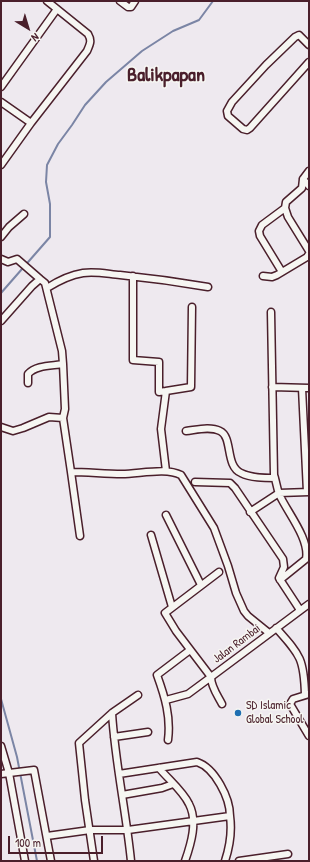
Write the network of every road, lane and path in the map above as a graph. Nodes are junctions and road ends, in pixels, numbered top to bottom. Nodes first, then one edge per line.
1 (47, 1) edge
2 (120, 1) edge
3 (135, 1) edge
4 (57, 9) junction
5 (309, 45) edge
6 (308, 66) edge
7 (1, 87) edge
8 (1, 102) edge
9 (31, 123) junction
10 (1, 165) edge
11 (309, 171) edge
12 (303, 178) junction
13 (309, 186) edge
14 (284, 208) junction
15 (24, 214) dead end
16 (1, 237) edge
17 (309, 251) edge
18 (309, 254) edge
19 (1, 259) edge
20 (282, 272) junction
21 (133, 276) junction
22 (263, 276) dead end
23 (40, 279) junction
24 (208, 286) dead end
25 (47, 288) junction
26 (192, 307) dead end
27 (271, 312) dead end
28 (1, 321) edge
29 (64, 364) junction
30 (28, 384) dead end
31 (272, 387) junction
32 (302, 388) junction
33 (309, 388) edge
34 (166, 391) junction
35 (63, 418) junction
36 (1, 427) edge
37 (186, 431) dead end
38 (166, 471) junction
39 (72, 472) junction
40 (275, 478) junction
41 (195, 482) dead end
42 (308, 492) edge
43 (279, 493) junction
44 (250, 512) junction
45 (166, 515) dead end
46 (150, 535) dead end
47 (80, 536) dead end
48 (219, 572) dead end
49 (280, 580) junction
50 (201, 585) junction
51 (309, 604) edge
52 (172, 606) junction
53 (300, 610) junction
54 (276, 628) junction
55 (269, 633) junction
56 (190, 650) junction
57 (211, 677) junction
58 (307, 694) edge
59 (138, 695) dead end
60 (166, 700) junction
61 (222, 704) dead end
62 (112, 713) junction
63 (148, 732) dead end
64 (309, 736) edge
65 (114, 737) junction
66 (168, 740) dead end
67 (1, 746) edge
68 (159, 768) junction
69 (10, 772) junction
70 (1, 774) edge
71 (119, 774) junction
72 (173, 784) junction
73 (122, 795) junction
74 (230, 816) junction
75 (194, 820) junction
76 (89, 830) junction
77 (128, 830) junction
78 (47, 836) junction
79 (288, 854) dead end
80 (25, 861) edge
81 (51, 861) edge
82 (94, 861) edge
83 (131, 861) edge
84 (183, 861) edge
85 (225, 861) edge
86 (239, 861) edge

1 - 4 street
2 - 3 street
4 - 7 street
4 - 9 street
5 - 6 street
8 - 9 street
9 - 10 street
11 - 12 street
12 - 13 street
12 - 14 street
14 - 17 street
14 - 20 street
15 - 16 street
18 - 20 street
19 - 23 street
20 - 22 street
21 - 24 street
21 - 25 street
21 - 34 street
23 - 25 street
23 - 28 street
25 - 29 street
26 - 34 street
27 - 31 street
29 - 30 street
29 - 35 street
31 - 32 street
31 - 40 street
32 - 33 street
32 - 42 street
34 - 38 street
35 - 36 street
35 - 39 street
37 - 40 street
38 - 39 street
38 - 55 street
39 - 47 street
40 - 43 street
41 - 44 street
42 - 43 street
43 - 44 street
43 - 49 street
44 - 49 street
45 - 50 street
46 - 52 street
48 - 50 street
49 - 53 street
50 - 52 street
51 - 53 street, Jalan Rambai
52 - 56 street
53 - 54 street, Jalan Rambai
54 - 55 street, Jalan Rambai
54 - 58 street
55 - 57 street, Jalan Rambai
56 - 57 street
56 - 60 street
57 - 60 street
57 - 61 street, Jalan Rambai
58 - 64 street
59 - 62 street
60 - 66 street
62 - 65 street
62 - 76 street
63 - 65 street
65 - 71 street
67 - 69 street
68 - 71 street
68 - 72 street
68 - 74 street
69 - 70 street
69 - 78 street
69 - 80 street
71 - 73 street
72 - 73 street
72 - 75 street
73 - 77 street
74 - 75 street
74 - 85 street
75 - 77 street
75 - 84 street
76 - 77 street
76 - 78 street
76 - 82 street
77 - 83 street
78 - 81 street
79 - 86 street

